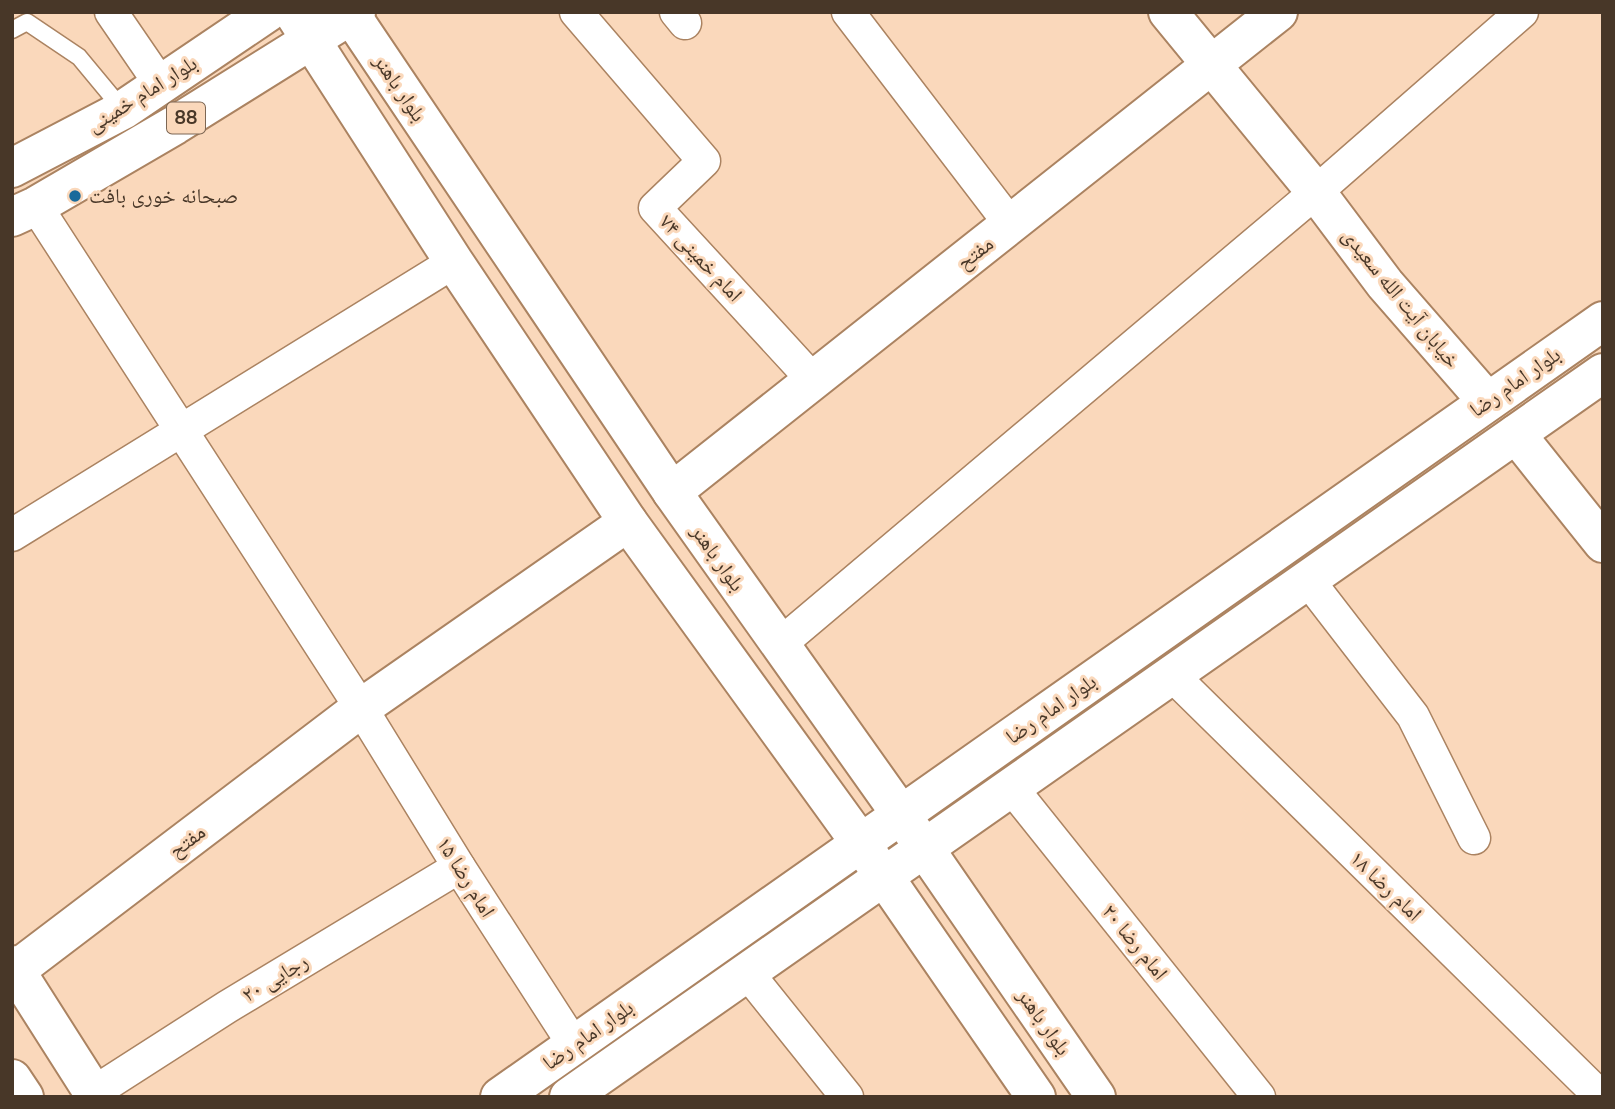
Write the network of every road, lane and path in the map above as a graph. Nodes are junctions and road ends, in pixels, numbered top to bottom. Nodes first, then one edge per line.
1 (111, 12) edge
2 (268, 12) edge
3 (576, 12) edge
4 (848, 12) edge
5 (1168, 12) edge
6 (1278, 12) edge
7 (1522, 12) edge
8 (352, 14) edge
9 (303, 26) edge
10 (12, 30) edge
11 (1211, 66) junction
12 (161, 85) junction
13 (123, 110) junction
14 (12, 169) edge
15 (1307, 200) junction
16 (24, 211) edge
17 (1011, 225) junction
18 (454, 262) junction
19 (1603, 321) edge
20 (1603, 373) edge
21 (813, 380) junction
22 (1488, 401) junction
23 (181, 429) junction
24 (1516, 435) junction
25 (672, 492) junction
26 (628, 522) junction
27 (12, 535) edge
28 (1603, 542) edge
29 (1308, 580) junction
30 (779, 645) junction
31 (1172, 675) junction
32 (361, 708) junction
33 (1011, 787) junction
34 (901, 815) junction
35 (1474, 838) dead end
36 (861, 843) junction
37 (924, 848) junction
38 (459, 867) junction
39 (883, 877) junction
40 (14, 969) edge
41 (746, 971) junction
42 (574, 1045) junction
43 (12, 1079) edge
44 (95, 1095) edge
45 (573, 1096) edge
46 (24, 1097) edge
47 (500, 1097) edge
48 (847, 1097) edge
49 (1036, 1097) edge
50 (1096, 1097) edge
51 (1259, 1097) edge
52 (1601, 1097) edge

1 - 12 street
2 - 12 main road, بلوار امام خمینی / 88
3 - 21 street, امام خمینی ۷۴
4 - 17 street
5 - 11 main road
6 - 11 main road, مفتح
7 - 15 street
8 - 9 main road, بلوار امام خمینی / 88
8 - 25 main road, بلوار باهنر
9 - 16 main road, بلوار امام خمینی / 88
9 - 18 main road
10 - 13 lane
11 - 15 main road, خیابان آیت الله سعیدی
11 - 17 main road, مفتح
12 - 13 main road, بلوار امام خمینی / 88
13 - 14 main road, بلوار امام خمینی / 88
15 - 22 main road, خیابان آیت الله سعیدی
15 - 30 street
16 - 23 street
17 - 21 main road, مفتح
18 - 23 street
18 - 26 main road
19 - 22 main road, بلوار امام رضا
20 - 24 main road, بلوار امام رضا
21 - 25 main road, مفتح
22 - 24 street
22 - 34 main road, بلوار امام رضا
23 - 27 street
23 - 32 street
24 - 28 main road
24 - 29 main road, بلوار امام رضا
25 - 30 main road, بلوار باهنر
26 - 32 main road, مفتح
26 - 36 main road
29 - 31 main road, بلوار امام رضا
29 - 35 street
30 - 34 main road, بلوار باهنر
31 - 33 main road, بلوار امام رضا
31 - 52 street, امام رضا ۱۸
32 - 38 street, امام رضا ۱۵
32 - 40 main road, مفتح
33 - 37 main road, بلوار امام رضا
33 - 51 street, امام رضا ۲۰
34 - 36 main road, بلوار امام رضا
34 - 37 main road, بلوار باهنر
36 - 39 main road
36 - 42 main road, بلوار امام رضا
37 - 39 main road, بلوار امام رضا
37 - 50 main road, بلوار باهنر
38 - 42 street, امام رضا ۱۵
38 - 44 street, رجایی ۲۰
39 - 41 main road, بلوار امام رضا
39 - 49 main road
40 - 44 main road
41 - 45 main road, بلوار امام رضا
41 - 48 street
42 - 47 main road, بلوار امام رضا
43 - 46 main road

